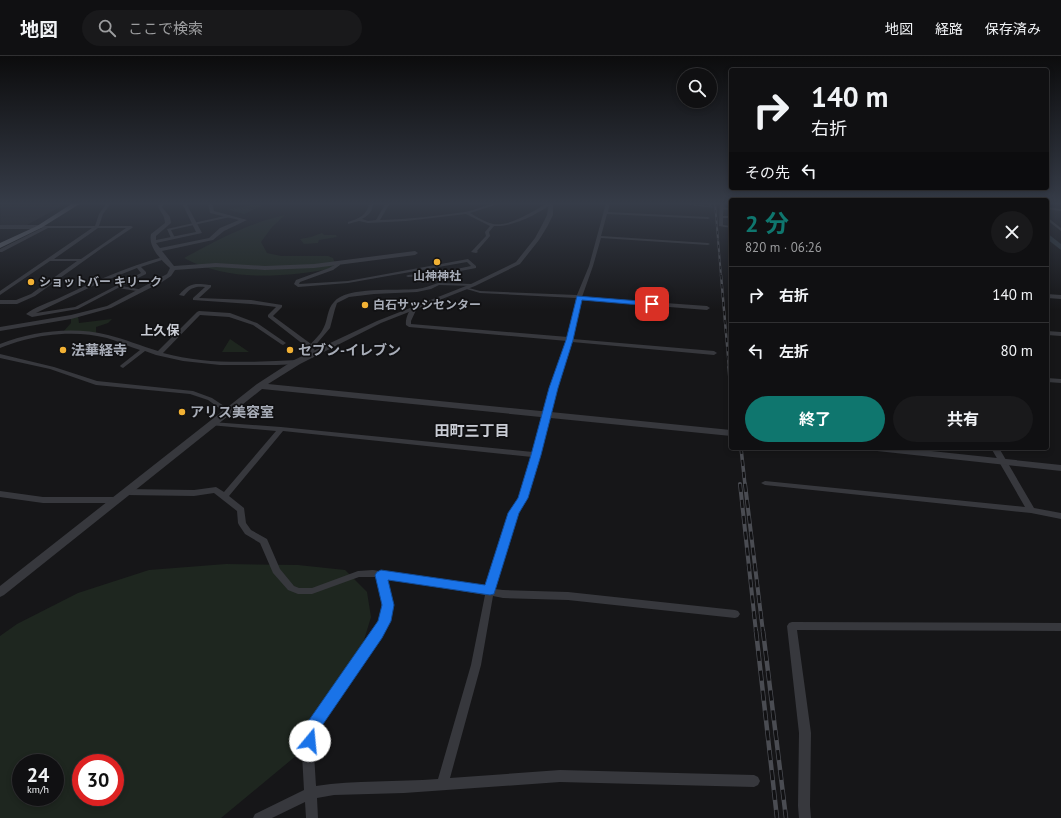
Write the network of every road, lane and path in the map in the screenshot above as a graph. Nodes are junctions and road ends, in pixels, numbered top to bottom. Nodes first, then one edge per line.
1 (10, 239) edge
2 (14, 239) edge
3 (24, 239) edge
4 (81, 239) edge
5 (114, 239) edge
6 (153, 239) edge
7 (170, 239) edge
8 (212, 239) edge
9 (486, 239) edge
10 (536, 239) edge
11 (599, 239) edge
12 (623, 239) edge
13 (153, 242) junction
14 (0, 243) edge
15 (708, 244) dead end
16 (0, 246) edge
17 (159, 250) junction
18 (0, 251) edge
19 (476, 252) dead end
20 (415, 253) dead end
21 (163, 258) junction
22 (50, 260) junction
23 (82, 260) junction
24 (338, 264) junction
25 (137, 266) junction
26 (173, 268) junction
27 (408, 272) junction
28 (442, 273) junction
29 (438, 284) junction
30 (473, 285) junction
31 (118, 287) junction
32 (465, 288) junction
33 (141, 291) junction
34 (0, 293) edge
35 (182, 295) dead end
36 (1049, 296) edge
37 (579, 297) junction
38 (1061, 297) edge
39 (0, 302) edge
40 (414, 308) junction
41 (707, 308) dead end
42 (0, 329) edge
43 (1049, 334) edge
44 (1061, 334) edge
45 (569, 340) junction
46 (283, 343) dead end
47 (0, 346) edge
48 (144, 349) junction
49 (312, 352) junction
50 (714, 353) dead end
51 (158, 354) junction
52 (0, 356) edge
53 (297, 362) junction
54 (123, 366) dead end
55 (1049, 380) edge
56 (1061, 382) edge
57 (260, 386) junction
58 (226, 412) junction
59 (547, 415) junction
60 (212, 424) junction
61 (281, 429) junction
62 (729, 433) edge
63 (896, 450) edge
64 (996, 450) edge
65 (536, 455) junction
66 (1003, 461) junction
67 (1061, 468) edge
68 (765, 483) dead end
69 (126, 492) junction
70 (0, 494) edge
71 (224, 498) junction
72 (116, 500) junction
73 (1031, 510) junction
74 (1061, 516) edge
75 (381, 575) junction
76 (490, 590) junction
77 (0, 592) edge
78 (735, 614) dead end
79 (1061, 627) edge
80 (754, 781) dead end
81 (442, 784) junction
82 (310, 793) junction
83 (259, 818) edge
84 (312, 818) edge
85 (806, 818) edge

1 - 14 highway
2 - 16 highway
3 - 18 street
4 - 22 street
5 - 23 street
6 - 13 street
7 - 13 street
8 - 17 street
9 - 19 street
10 - 30 street
11 - 37 street
12 - 15 street
13 - 17 street
17 - 21 street
20 - 24 street
21 - 25 street
21 - 26 street
22 - 23 street
22 - 34 street
23 - 39 street
24 - 26 street
24 - 27 street
25 - 31 street
25 - 31 street
26 - 33 street
27 - 28 street
27 - 28 street
28 - 29 street
29 - 30 street
29 - 49 street
30 - 32 street
31 - 33 street
32 - 37 street
32 - 40 street
33 - 42 street
35 - 49 street
36 - 38 street
37 - 41 street
37 - 45 street
40 - 45 street
40 - 49 street
43 - 44 street
45 - 50 street
45 - 59 street
46 - 51 street
47 - 48 street
48 - 51 street
48 - 54 street
49 - 53 street
51 - 53 street
52 - 58 street
53 - 57 street
55 - 56 street
57 - 58 street
57 - 59 street
58 - 60 street
59 - 62 street
59 - 65 street
60 - 61 street
60 - 69 street
61 - 65 street
61 - 71 street
63 - 66 street
64 - 66 street
65 - 76 street
66 - 67 street
66 - 73 street
68 - 73 street
69 - 71 street
69 - 72 street
70 - 72 street
71 - 75 street
72 - 77 street
73 - 74 street
75 - 76 street
75 - 82 street
76 - 78 street
76 - 81 street
79 - 85 street
80 - 81 street
81 - 82 street
82 - 83 street
82 - 84 street

